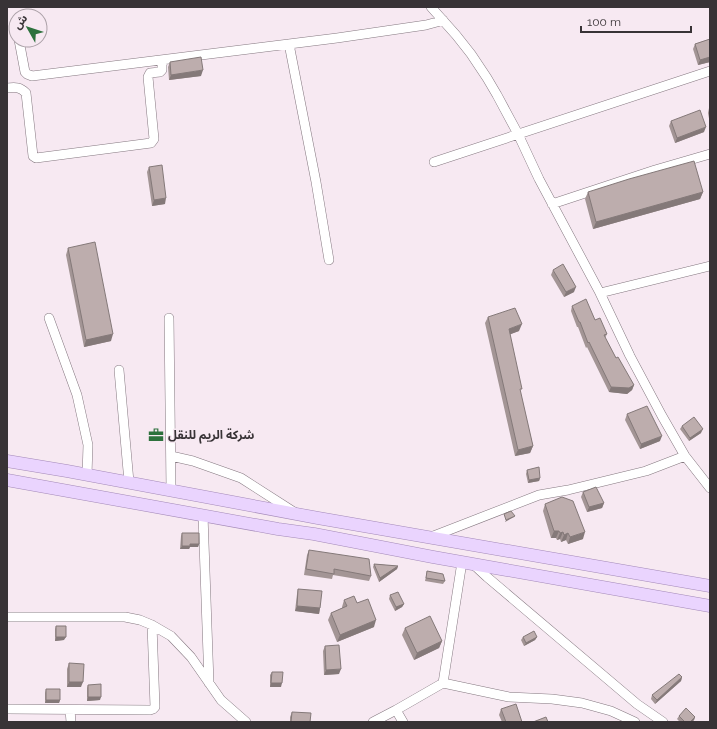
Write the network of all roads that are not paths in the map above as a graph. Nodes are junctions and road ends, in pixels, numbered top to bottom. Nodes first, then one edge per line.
1 (431, 7) edge
2 (443, 20) junction
3 (289, 44) junction
4 (20, 48) edge
5 (162, 60) junction
6 (710, 71) edge
7 (7, 88) edge
8 (518, 134) junction
9 (710, 154) edge
10 (434, 162) dead end
11 (552, 204) junction
12 (329, 260) dead end
13 (710, 266) edge
14 (600, 293) junction
15 (49, 318) dead end
16 (169, 318) dead end
17 (119, 370) dead end
18 (171, 456) junction
19 (685, 456) junction
20 (7, 461) edge
21 (87, 475) junction
22 (7, 480) edge
23 (129, 482) junction
24 (710, 488) edge
25 (171, 490) junction
26 (296, 514) junction
27 (203, 515) junction
28 (318, 518) junction
29 (314, 534) junction
30 (432, 537) junction
31 (467, 563) junction
32 (710, 586) edge
33 (710, 606) edge
34 (7, 617) edge
35 (152, 625) junction
36 (443, 683) junction
37 (209, 684) junction
38 (7, 709) edge
39 (70, 710) junction
40 (396, 710) junction
41 (71, 722) edge
42 (246, 722) edge
43 (373, 722) edge
44 (403, 722) edge
45 (635, 722) edge
46 (663, 722) edge

1 - 2 street
2 - 3 street
2 - 8 street
3 - 5 street
3 - 12 street
4 - 5 street
5 - 7 street
6 - 8 street
8 - 10 street
8 - 11 street
9 - 11 street
11 - 14 street
13 - 14 street
14 - 19 street
15 - 21 street
16 - 18 street
17 - 23 street
18 - 25 street
18 - 26 street
19 - 24 street
19 - 30 street
20 - 21 main road
21 - 23 main road
22 - 27 main road
23 - 25 main road
25 - 26 main road
26 - 28 main road
27 - 29 main road
27 - 37 street
28 - 29 main road
28 - 30 main road
29 - 31 main road
30 - 32 main road
31 - 33 main road
31 - 36 street
31 - 46 street
34 - 35 street
35 - 37 street
35 - 39 street
36 - 40 street
36 - 45 street
37 - 42 street
38 - 39 street
39 - 41 street
40 - 43 street
40 - 44 street

